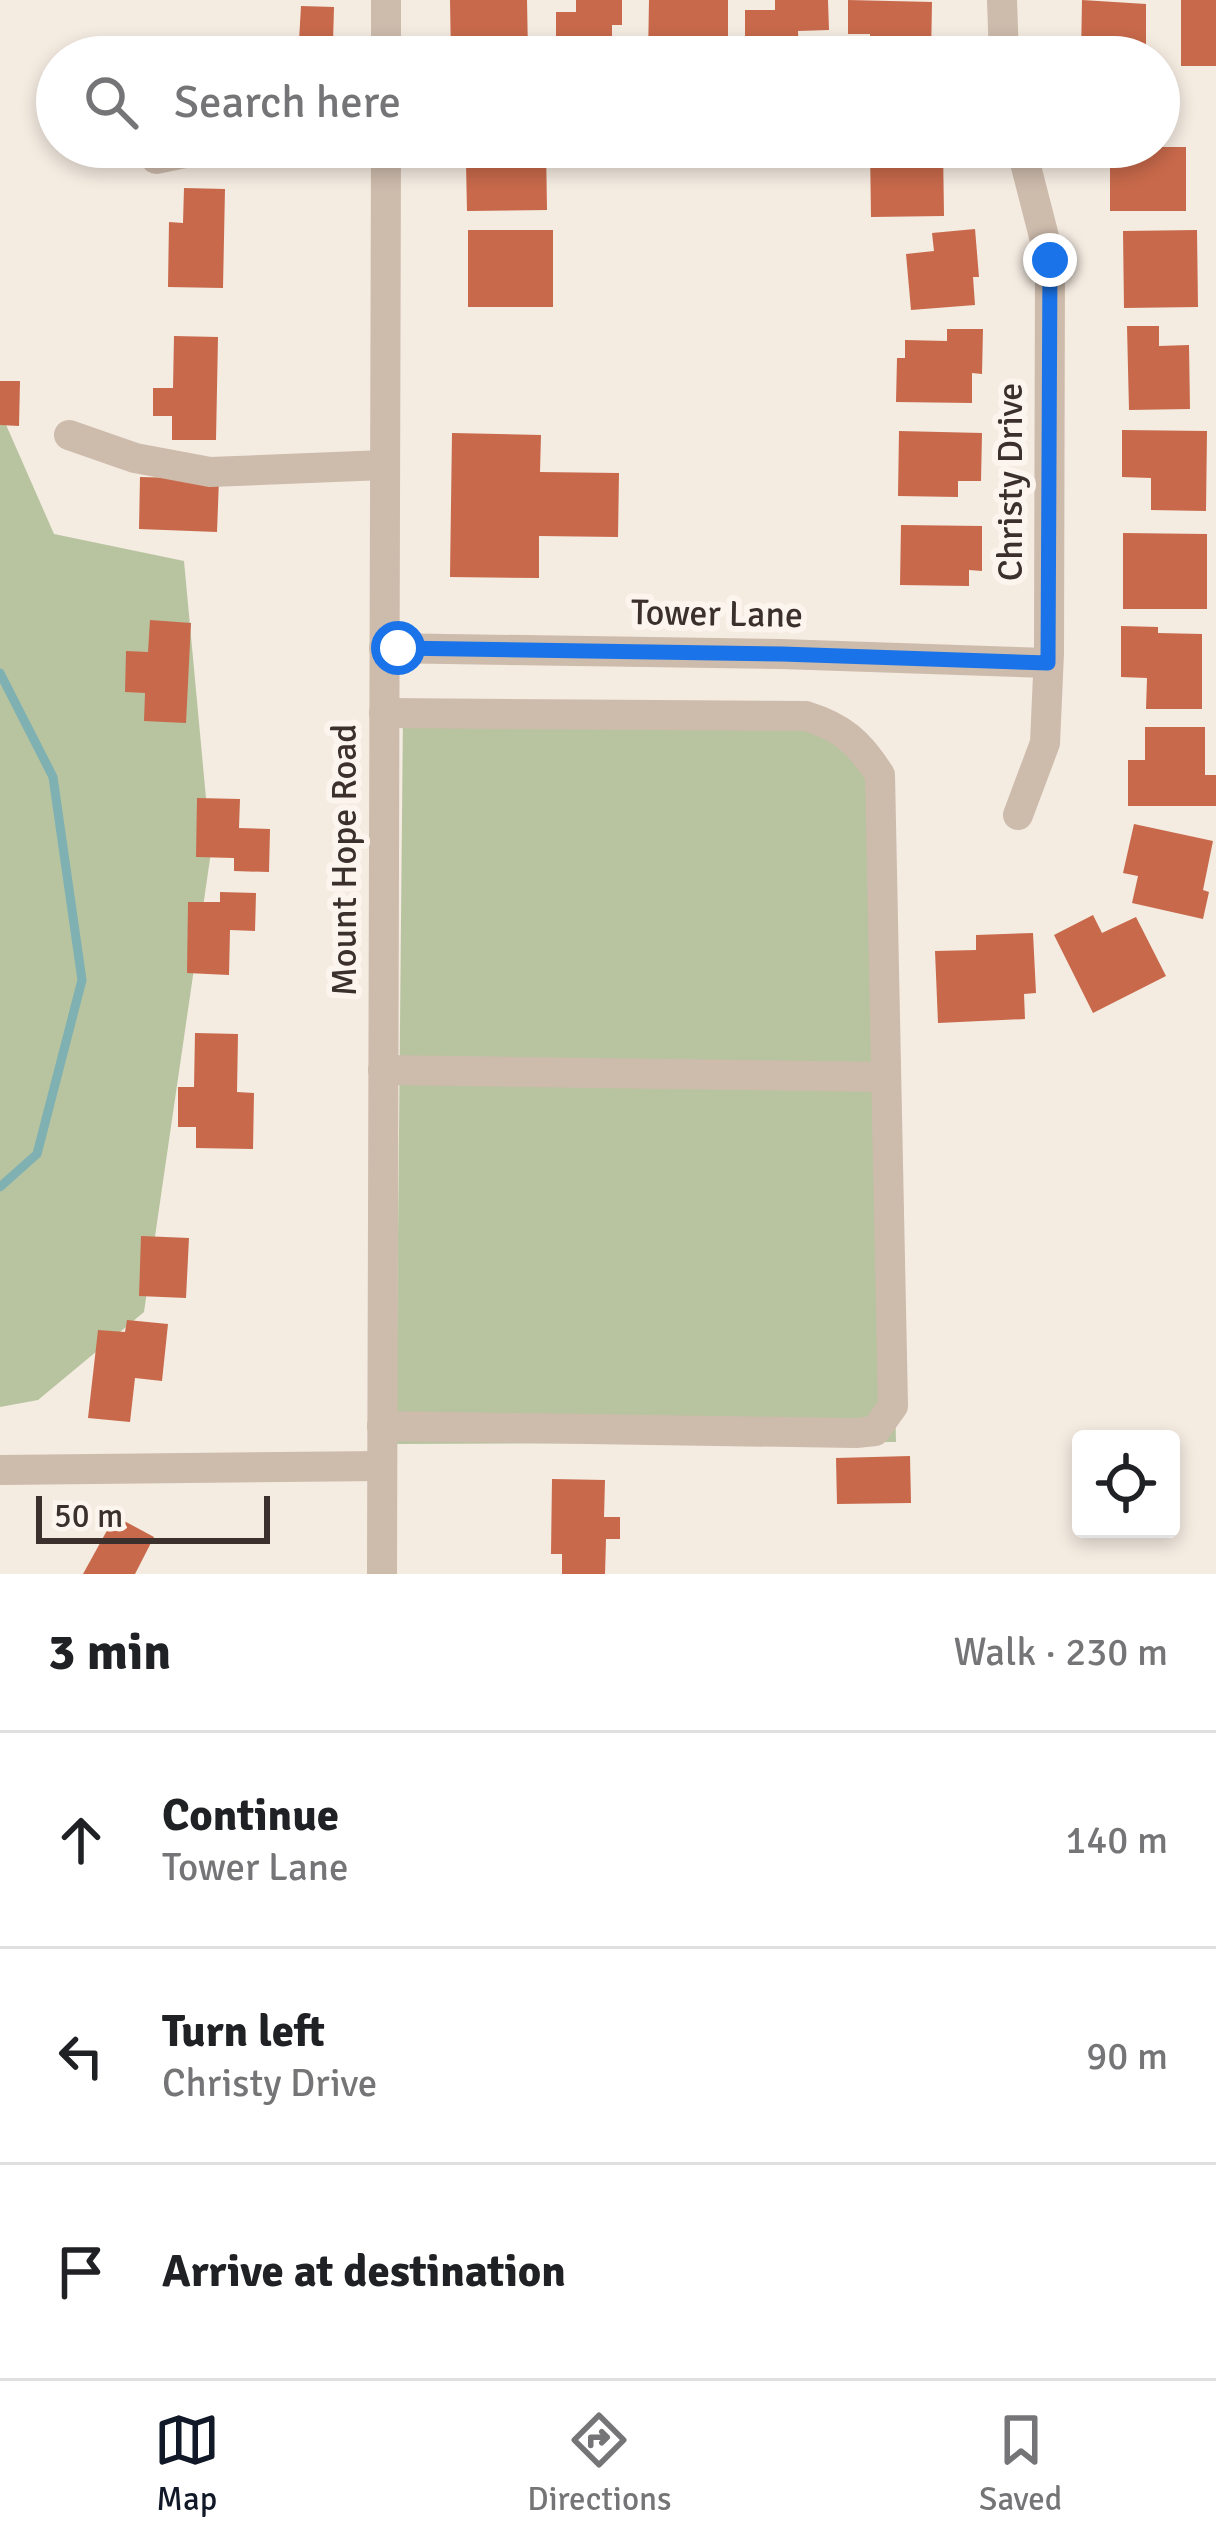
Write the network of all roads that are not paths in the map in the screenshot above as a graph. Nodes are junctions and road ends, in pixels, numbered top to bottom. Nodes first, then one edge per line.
1 (386, 0) edge
2 (1002, 0) edge
3 (386, 36) edge
4 (1003, 36) edge
5 (386, 168) edge
6 (1026, 168) edge
7 (69, 435) dead end
8 (385, 465) junction
9 (384, 648) junction
10 (1048, 663) junction
11 (384, 713) junction
12 (1018, 815) dead end
13 (383, 1070) junction
14 (886, 1077) junction
15 (382, 1426) junction
16 (382, 1466) junction
17 (0, 1470) edge
18 (382, 1574) edge

1 - 3 street
2 - 4 street
5 - 8 street, Mount Hope Road
6 - 10 street, Christy Drive
7 - 8 street
8 - 9 street, Mount Hope Road
9 - 10 street, Tower Lane
9 - 11 street, Mount Hope Road
10 - 12 street, Christy Drive
11 - 13 street, Mount Hope Road
11 - 14 street
13 - 14 street
13 - 15 street, Mount Hope Road
14 - 15 street
15 - 16 street, Mount Hope Road
16 - 17 street
16 - 18 street, Mount Hope Road

